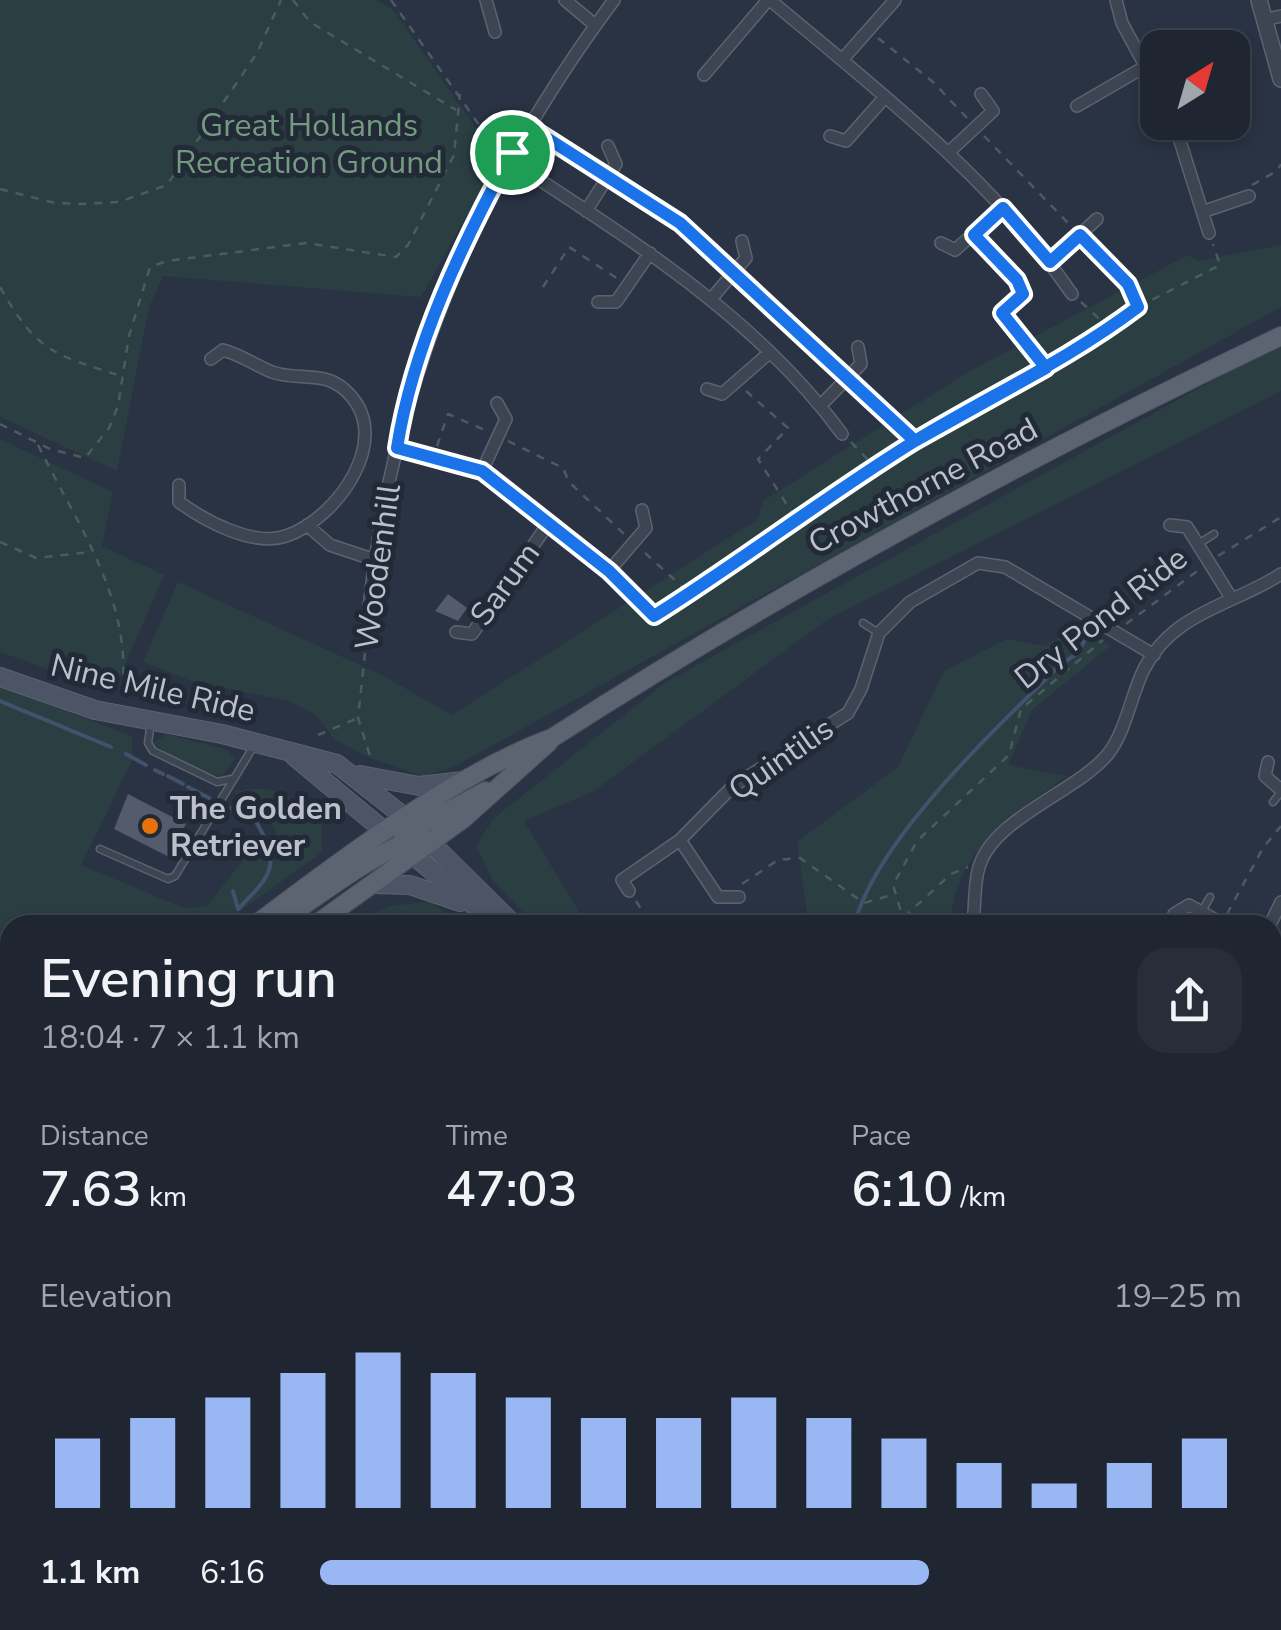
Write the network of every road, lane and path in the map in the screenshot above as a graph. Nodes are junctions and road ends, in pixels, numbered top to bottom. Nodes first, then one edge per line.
1 (282, 0) edge
2 (292, 0) edge
3 (390, 0) edge
4 (486, 0) edge
5 (566, 0) edge
6 (614, 0) edge
7 (769, 0) edge
8 (875, 0) edge
9 (1116, 0) edge
10 (1259, 0) edge
11 (890, 5) edge
12 (1281, 16) edge
13 (1264, 20) junction
14 (595, 25) junction
15 (495, 32) dead end
16 (1140, 55) edge
17 (842, 60) junction
18 (1140, 69) edge
19 (704, 75) dead end
20 (1281, 79) edge
21 (460, 94) junction
22 (981, 94) dead end
23 (885, 97) junction
24 (1077, 106) dead end
25 (458, 112) junction
26 (528, 126) junction
27 (830, 136) dead end
28 (1180, 140) edge
29 (608, 146) dead end
30 (948, 154) junction
31 (510, 156) junction
32 (1281, 164) edge
33 (607, 178) junction
34 (0, 189) edge
35 (1249, 196) joint
36 (1003, 208) junction
37 (586, 210) junction
38 (1205, 211) junction
39 (1097, 219) dead end
40 (1209, 233) joint
41 (974, 235) junction
42 (1080, 235) junction
43 (742, 241) dead end
44 (942, 243) dead end
45 (650, 254) junction
46 (1050, 262) junction
47 (734, 272) junction
48 (0, 286) edge
49 (628, 286) junction
50 (543, 287) dead end
51 (1072, 294) joint
52 (712, 298) junction
53 (598, 302) dead end
54 (1138, 307) junction
55 (1110, 328) junction
56 (1281, 336) edge
57 (858, 347) dead end
58 (768, 354) junction
59 (211, 358) dead end
60 (1046, 368) junction
61 (122, 376) junction
62 (848, 378) junction
63 (736, 385) junction
64 (707, 389) dead end
65 (497, 403) dead end
66 (821, 405) junction
67 (0, 424) edge
68 (842, 434) joint
69 (498, 436) junction
70 (915, 441) junction
71 (37, 444) junction
72 (397, 448) junction
73 (433, 457) junction
74 (876, 468) junction
75 (482, 471) junction
76 (179, 485) dead end
77 (642, 510) dead end
78 (794, 518) junction
79 (1281, 518) edge
80 (548, 524) junction
81 (307, 525) junction
82 (1170, 525) dead end
83 (1214, 534) dead end
84 (0, 542) edge
85 (634, 543) junction
86 (1200, 543) junction
87 (90, 552) junction
88 (375, 560) junction
89 (1208, 562) junction
90 (609, 571) junction
91 (1281, 574) edge
92 (690, 593) junction
93 (632, 594) joint
94 (1230, 596) junction
95 (863, 623) dead end
96 (1115, 631) junction
97 (456, 632) dead end
98 (878, 633) junction
99 (366, 642) joint
100 (1154, 655) junction
101 (0, 677) edge
102 (119, 708) dead end
103 (358, 718) junction
104 (151, 722) junction
105 (318, 735) dead end
106 (552, 738) junction
107 (256, 742) junction
108 (294, 756) junction
109 (1268, 762) dead end
110 (372, 766) dead end
111 (350, 773) junction
112 (237, 776) junction
113 (211, 780) junction
114 (466, 781) junction
115 (1281, 791) edge
116 (222, 798) junction
117 (1274, 802) dead end
118 (1281, 826) edge
119 (388, 830) junction
120 (419, 830) junction
121 (680, 840) junction
122 (100, 849) dead end
123 (410, 849) junction
124 (978, 868) junction
125 (374, 884) junction
126 (629, 891) joint
127 (896, 894) junction
128 (738, 897) joint
129 (1210, 897) dead end
130 (1202, 912) junction
131 (483, 914) joint
132 (1174, 914) dead end
133 (269, 915) edge
134 (290, 915) edge
135 (329, 915) edge
136 (504, 915) edge
137 (645, 915) edge
138 (902, 915) edge
139 (906, 915) edge
140 (974, 915) edge
141 (1208, 915) edge
142 (1229, 915) edge

1 - 34 path
2 - 25 path
3 - 21 path
4 - 15 street
5 - 14 street
6 - 14 street, Woodenhill
7 - 17 street
7 - 19 street
8 - 11 street
9 - 16 street
10 - 13 street
11 - 17 street
12 - 13 street
13 - 20 street
14 - 26 street, Woodenhill
17 - 23 street
18 - 24 street
21 - 25 path
21 - 31 path
22 - 30 street
23 - 27 street
23 - 30 street
25 - 61 path
26 - 31 street, Woodenhill
26 - 33 path
28 - 38 street
29 - 33 street
30 - 36 street
31 - 37 street
31 - 72 street, Woodenhill
32 - 35 path
33 - 37 street
33 - 47 path
35 - 38 street
36 - 41 street
36 - 46 street
37 - 45 street
38 - 40 street
39 - 42 street
40 - 54 path
41 - 44 street
41 - 60 path
42 - 46 street
42 - 54 path
43 - 47 street
45 - 49 street
45 - 52 street
46 - 51 street
47 - 52 street
47 - 62 path
48 - 61 path
49 - 50 path
49 - 53 street
51 - 55 path
52 - 58 street
54 - 55 path
55 - 60 path
56 - 106 main road, Crowthorne Road
57 - 62 street
58 - 63 street
58 - 66 street
59 - 81 street
60 - 70 path
61 - 71 path
62 - 66 street
62 - 70 path
63 - 64 street
63 - 78 path
65 - 69 street
66 - 68 street
67 - 71 path
68 - 74 path
69 - 73 path
69 - 75 street
69 - 85 path
70 - 74 path
71 - 87 path
72 - 73 street, Sarum
72 - 88 street, Woodenhill
73 - 75 street, Sarum
74 - 78 path
75 - 80 street, Sarum
76 - 81 street
77 - 85 street
78 - 92 path
79 - 89 path, Dry Pond Ride
80 - 90 street, Sarum
80 - 97 street, Sarum
81 - 88 street
82 - 86 street
83 - 86 lane
84 - 87 path
85 - 90 street
85 - 92 path
86 - 89 street
87 - 102 path
88 - 99 street, Woodenhill
89 - 94 street
89 - 96 path, Dry Pond Ride
90 - 93 street, Sarum
91 - 94 street
92 - 93 path
94 - 100 street
95 - 98 lane
96 - 98 street
96 - 100 street
96 - 127 path, Dry Pond Ride
98 - 121 street, Quintilis
99 - 103 path, Woodenhill
100 - 124 street
101 - 104 main road, Nine Mile Ride
103 - 105 path
103 - 110 path, Woodenhill
104 - 107 main road, Nine Mile Ride
104 - 113 lane
106 - 114 main road, Crowthorne Road
106 - 120 main road, Crowthorne Road
107 - 108 main road, Nine Mile Ride
107 - 112 lane
108 - 111 main road, Nine Mile Ride
108 - 119 main road, Nine Mile Ride
109 - 115 street
111 - 114 main road
111 - 120 main road, Nine Mile Ride
112 - 113 lane
112 - 116 lane
113 - 116 lane
114 - 120 main road, Crowthorne Road
115 - 117 lane
116 - 122 lane
118 - 142 path
119 - 120 main road
119 - 123 main road, Nine Mile Ride
119 - 133 main road
120 - 123 main road
120 - 136 main road, Nine Mile Ride
121 - 126 street, Quintilis
121 - 128 street
123 - 125 main road
123 - 131 main road, Nine Mile Ride
123 - 134 main road
124 - 139 path
124 - 140 street
125 - 131 main road
125 - 135 main road
126 - 137 path
127 - 128 path
127 - 138 path
129 - 130 lane
130 - 132 street
130 - 141 street

